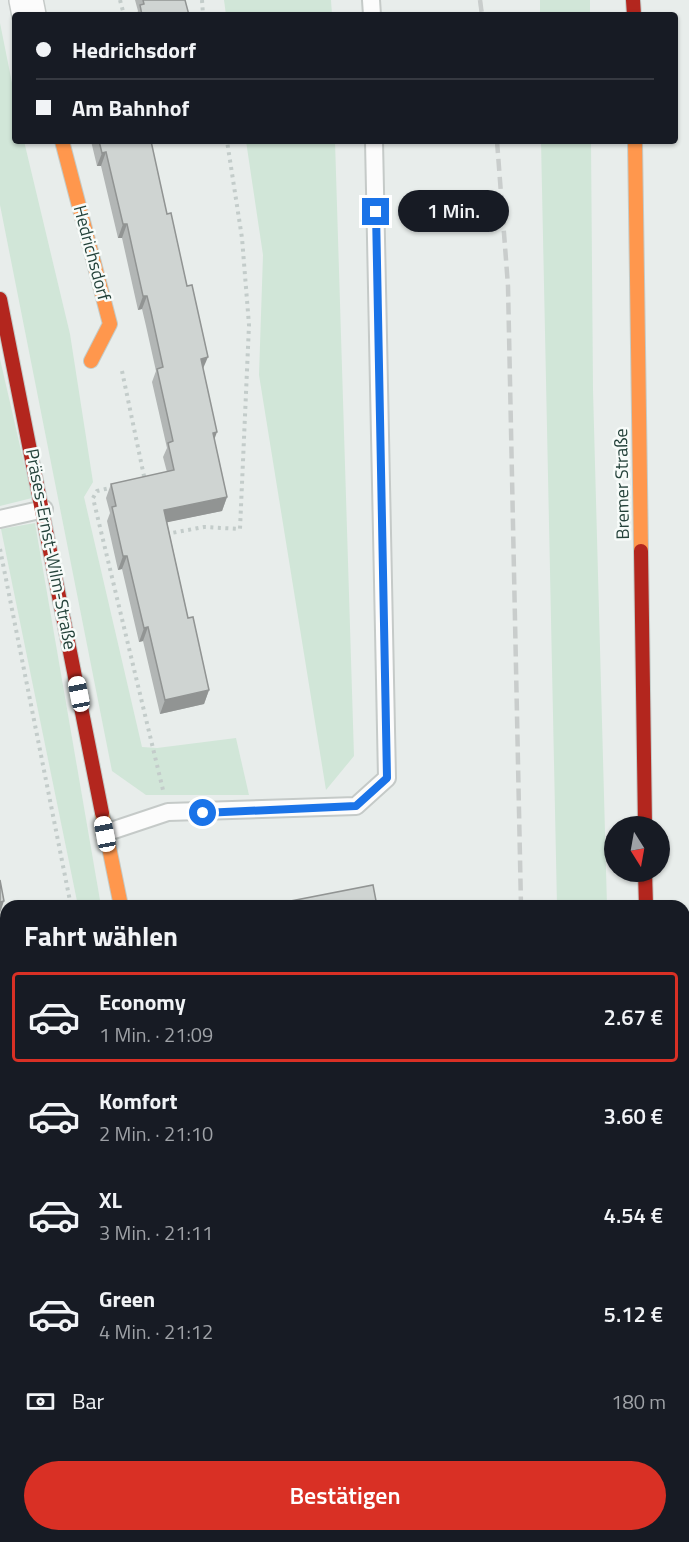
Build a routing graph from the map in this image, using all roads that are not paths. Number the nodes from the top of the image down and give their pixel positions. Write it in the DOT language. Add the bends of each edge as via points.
graph roads {
  1 [pos="63,144"];
  2 [pos="374,144"];
  3 [pos="636,144"];
  4 [pos="0,299"];
  5 [pos="91,362"];
  6 [pos="44,509"];
  7 [pos="0,519"];
  8 [pos="645,816"];
  9 [pos="105,834"];
  10 [pos="645,882"];
  11 [pos="120,900"];
  12 [pos="646,900"];
  1 -- 5 [label="street, Hedrichsdorf" via="110,324"];
  2 -- 9 [label="lane" via="387,778 356,806 168,813"];
  3 -- 8 [label="street, Bremer Straße"];
  4 -- 6 [label="street, Präses-Ernst-Wilm-Straße"];
  6 -- 7 [label="lane"];
  6 -- 9 [label="street, Präses-Ernst-Wilm-Straße"];
  9 -- 11 [label="street, Präses-Ernst-Wilm-Straße"];
  10 -- 12 [label="street"];
}
